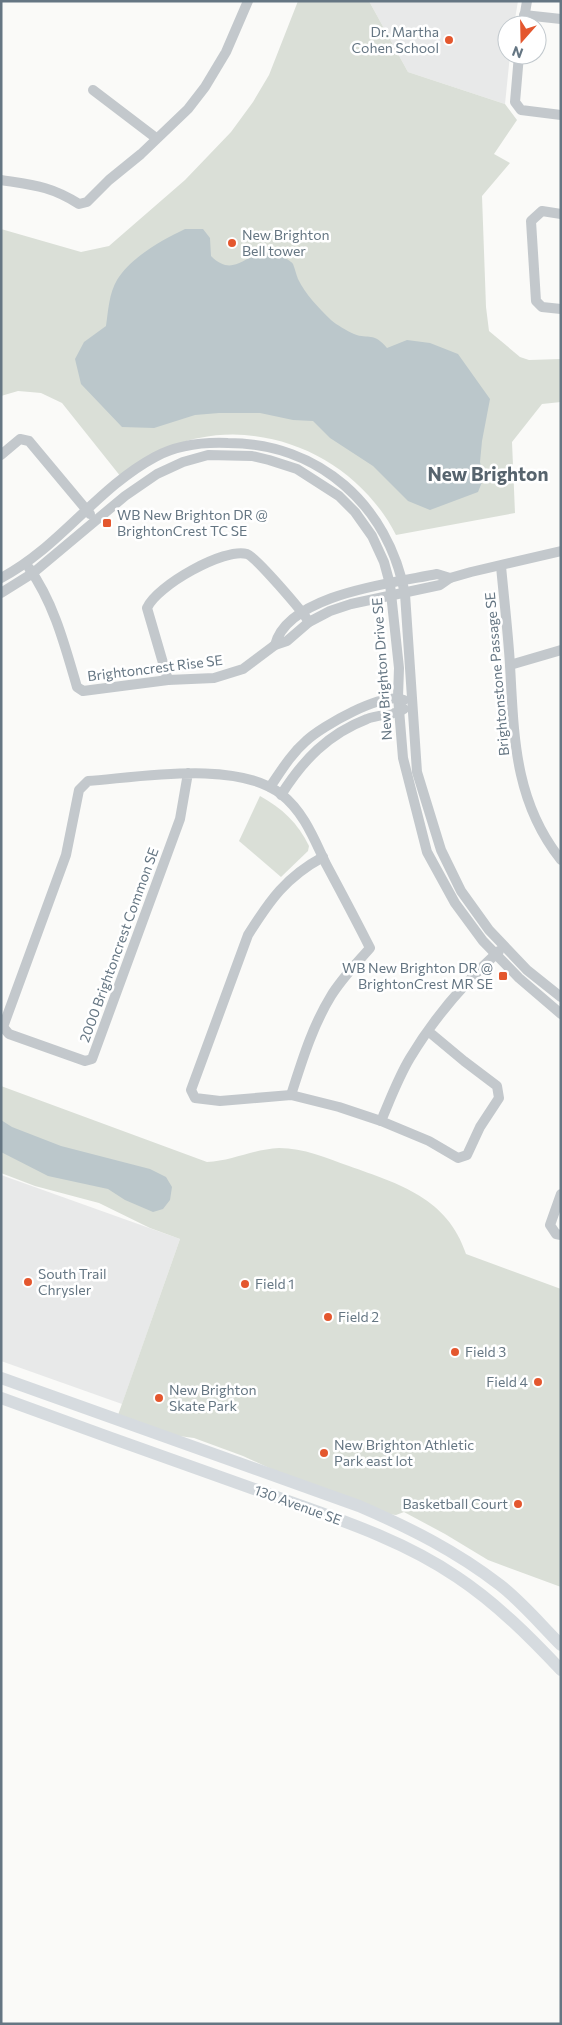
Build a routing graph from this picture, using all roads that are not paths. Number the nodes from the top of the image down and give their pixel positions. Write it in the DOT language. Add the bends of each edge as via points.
graph roads {
  1 [pos="248,1"];
  2 [pos="527,1"];
  3 [pos="525,15"];
  4 [pos="547,19"];
  5 [pos="561,19"];
  6 [pos="518,65"];
  7 [pos="93,90"];
  8 [pos="561,115"];
  9 [pos="156,138"];
  10 [pos="1,180"];
  11 [pos="561,214"];
  12 [pos="561,309"];
  13 [pos="1,456"];
  14 [pos="87,510"];
  15 [pos="96,520"];
  16 [pos="561,551"];
  17 [pos="25,563"];
  18 [pos="502,566"];
  19 [pos="33,573"];
  20 [pos="1,578"];
  21 [pos="450,578"];
  22 [pos="402,581"];
  23 [pos="390,584"];
  24 [pos="1,592"];
  25 [pos="405,594"];
  26 [pos="392,597"];
  27 [pos="302,611"];
  28 [pos="309,622"];
  29 [pos="275,645"];
  30 [pos="561,650"];
  31 [pos="510,665"];
  32 [pos="168,680"];
  33 [pos="398,698"];
  34 [pos="411,704"];
  35 [pos="399,712"];
  36 [pos="188,773"];
  37 [pos="270,787"];
  38 [pos="281,795"];
  39 [pos="323,857"];
  40 [pos="560,859"];
  41 [pos="503,947"];
  42 [pos="495,954"];
  43 [pos="561,997"];
  44 [pos="561,1013"];
  45 [pos="428,1030"];
  46 [pos="291,1096"];
  47 [pos="381,1122"];
  48 [pos="561,1194"];
  49 [pos="561,1235"];
  50 [pos="1,1378"];
  51 [pos="1,1398"];
  52 [pos="284,1500"];
  53 [pos="416,1532"];
  54 [pos="436,1564"];
  55 [pos="561,1645"];
  56 [pos="561,1670"];
  1 -- 9 [label="street" via="226,52 205,86 188,109"];
  2 -- 3 [label="street"];
  4 -- 5 [label="street"];
  6 -- 8 [label="street" via="515,102 521,110"];
  7 -- 9 [label="street"];
  9 -- 10 [label="street" via="87,202 79,204 61,193 36,185"];
  11 -- 12 [label="street" via="542,211 531,220 536,301 542,307"];
  13 -- 14 [label="street" via="20,439 29,441"];
  14 -- 15 [label="street"];
  14 -- 17 [label="street, New Brighton Drive SE"];
  14 -- 22 [label="street, New Brighton Drive SE" via="156,457 186,446 216,442 267,447 333,475 354,493 382,530"];
  15 -- 19 [label="street, New Brighton Drive SE"];
  15 -- 23 [label="street, New Brighton Drive SE" via="157,474 182,462 208,455 252,456 297,469 339,496 372,536"];
  16 -- 18 [label="street"];
  17 -- 19 [label="street, Brightoncrest Rise SE"];
  17 -- 20 [label="street, New Brighton Drive SE"];
  18 -- 21 [label="street"];
  18 -- 31 [label="street, Brightonstone Passage SE"];
  19 -- 24 [label="street, New Brighton Drive SE"];
  19 -- 32 [label="street, Brightoncrest Rise SE" via="54,614 77,687 83,692"];
  21 -- 22 [label="street, Brightoncrest Rise SE" via="437,574"];
  21 -- 25 [label="street, Brightoncrest Rise SE" via="440,585"];
  22 -- 23 [label="street, Brightoncrest Rise SE"];
  22 -- 25 [label="street, New Brighton Drive SE"];
  23 -- 26 [label="street, New Brighton Drive SE"];
  23 -- 27 [label="street, Brightoncrest Rise SE" via="346,593"];
  25 -- 26 [label="street, Brightoncrest Rise SE"];
  25 -- 34 [label="street, New Brighton Drive SE"];
  26 -- 28 [label="street, Brightoncrest Rise SE" via="351,604"];
  26 -- 33 [label="street, New Brighton Drive SE" via="399,668"];
  27 -- 28 [label="street"];
  27 -- 29 [label="street, Brightoncrest Rise SE" via="278,634"];
  27 -- 32 [label="street" via="250,555 240,553 198,566 169,584 148,603"];
  28 -- 29 [label="street, Brightoncrest Rise SE" via="288,642"];
  29 -- 32 [label="street, Brightoncrest Rise SE" via="243,668 214,678"];
  30 -- 31 [label="street"];
  31 -- 40 [label="street, Brightonstone Passage SE" via="518,767 527,800 544,836"];
  33 -- 34 [label="street"];
  33 -- 35 [label="street, New Brighton Drive SE"];
  33 -- 37 [label="street" via="355,710 331,722 288,760"];
  34 -- 35 [label="street"];
  34 -- 41 [label="street, New Brighton Drive SE" via="417,772 441,850 461,891"];
  35 -- 38 [label="street" via="374,716 341,732 314,752"];
  35 -- 42 [label="street, New Brighton Drive SE" via="403,758 427,852 455,903"];
  36 -- 36 [label="street, 2000 Brightoncrest Common SE" via="88,781 79,790 66,855 3,1027 9,1034 86,1061 92,1059 180,819"];
  36 -- 37 [label="street, 2000 Brightoncrest Common SE" via="237,776"];
  37 -- 38 [label="street, 2000 Brightoncrest Common SE"];
  38 -- 39 [label="street, 2000 Brightoncrest Common SE" via="313,834"];
  39 -- 46 [label="street, 2000 Brightoncrest Common SE" via="370,948 332,994 320,1015"];
  39 -- 46 [label="street" via="303,868 282,887 248,935 191,1090 195,1098 220,1102"];
  41 -- 42 [label="street"];
  41 -- 43 [label="street, New Brighton Drive SE"];
  42 -- 44 [label="street, New Brighton Drive SE"];
  42 -- 45 [label="street"];
  45 -- 47 [label="street" via="409,1059"];
  45 -- 47 [label="street" via="497,1086 499,1098 480,1127 468,1155 458,1158 429,1141"];
  46 -- 47 [label="street" via="339,1107"];
  48 -- 49 [label="street" via="550,1225 556,1234"];
  50 -- 53 [label="main road, 130 Avenue SE" via="359,1506"];
  51 -- 52 [label="main road, 130 Avenue SE"];
  52 -- 53 [label="main road" via="327,1508 397,1536 406,1538"];
  52 -- 54 [label="main road, 130 Avenue SE" via="370,1531"];
  53 -- 54 [label="main road" via="422,1548"];
  53 -- 55 [label="main road, 130 Avenue SE" via="444,1546 502,1586"];
  54 -- 56 [label="main road, 130 Avenue SE" via="506,1615"];
}
